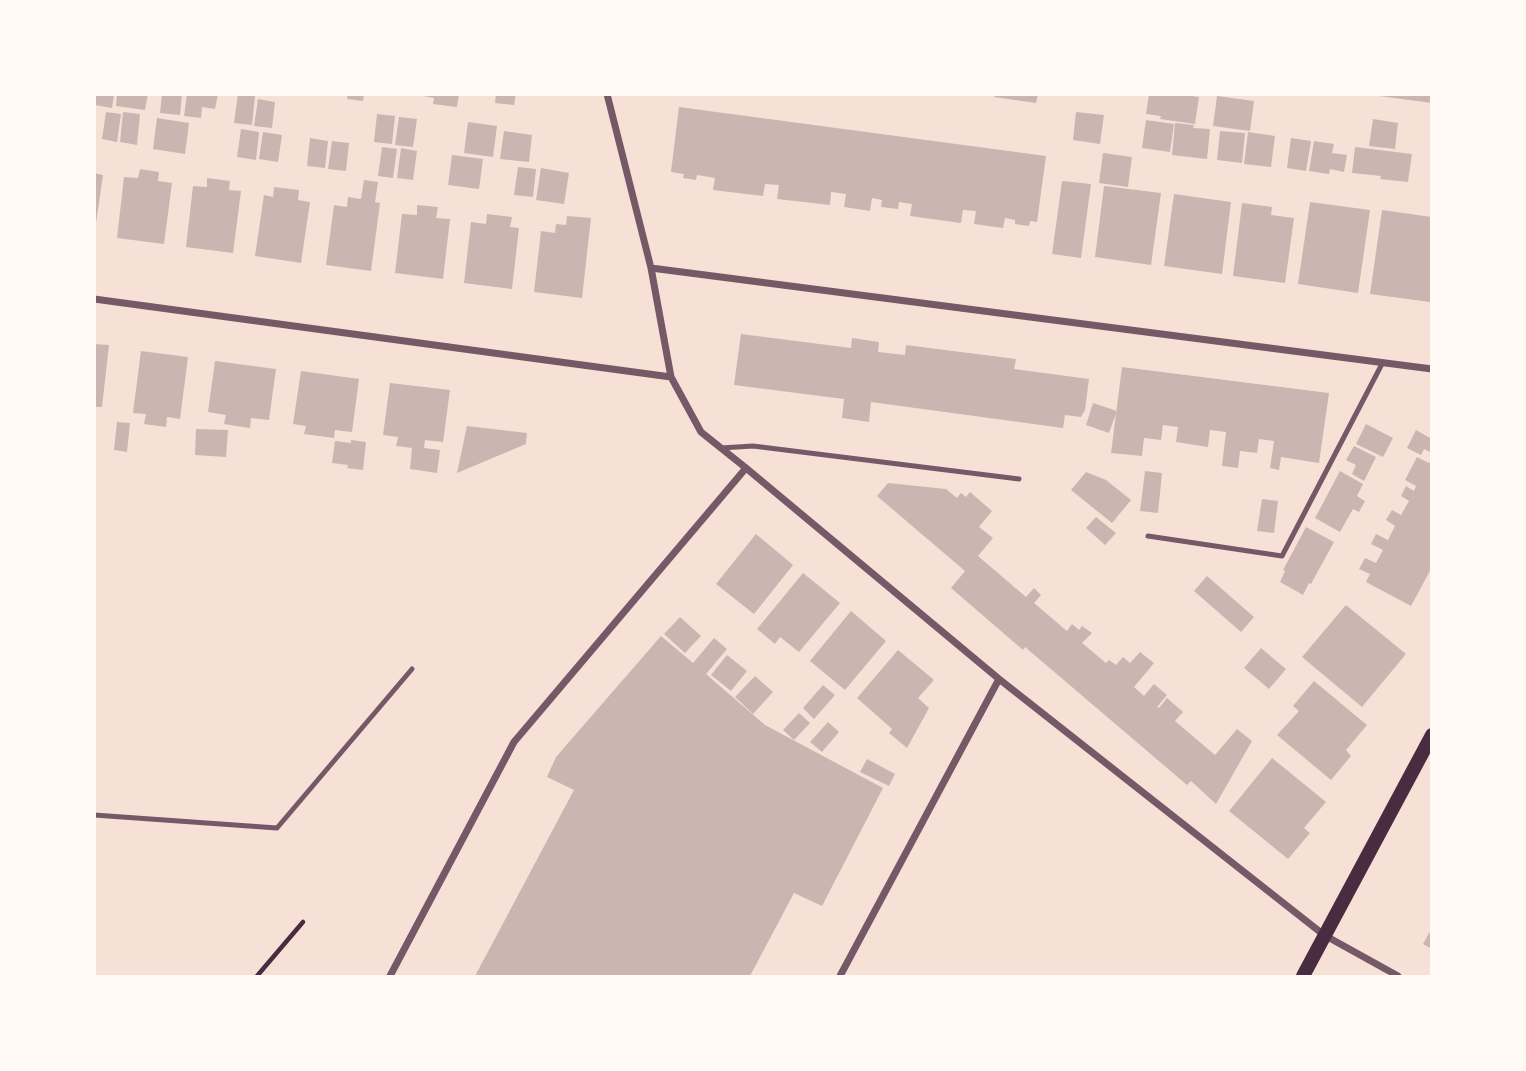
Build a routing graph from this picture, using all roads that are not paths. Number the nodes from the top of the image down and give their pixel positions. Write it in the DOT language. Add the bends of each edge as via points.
graph roads {
  1 [pos="607,94"];
  2 [pos="652,268"];
  3 [pos="94,299"];
  4 [pos="1383,362"];
  5 [pos="1432,369"];
  6 [pos="671,377"];
  7 [pos="720,448"];
  8 [pos="746,468"];
  9 [pos="1018,479"];
  10 [pos="1148,536"];
  11 [pos="412,669"];
  12 [pos="999,680"];
  13 [pos="1432,736"];
  14 [pos="94,815"];
  15 [pos="1324,935"];
  16 [pos="390,976"];
  17 [pos="840,976"];
  18 [pos="1303,976"];
  19 [pos="1398,976"];
  1 -- 2 [label="street"];
  2 -- 4 [label="street"];
  2 -- 6 [label="street"];
  3 -- 6 [label="street"];
  4 -- 5 [label="street"];
  4 -- 10 [label="lane" via="1282,556"];
  6 -- 7 [label="street" via="701,432"];
  7 -- 8 [label="street"];
  7 -- 9 [label="lane" via="753,446"];
  8 -- 12 [label="street"];
  8 -- 16 [label="street" via="513,742"];
  11 -- 14 [label="lane" via="278,828"];
  12 -- 15 [label="street"];
  12 -- 17 [label="street"];
  13 -- 15 [label="main road"];
  15 -- 18 [label="main road"];
  15 -- 19 [label="street"];
}
